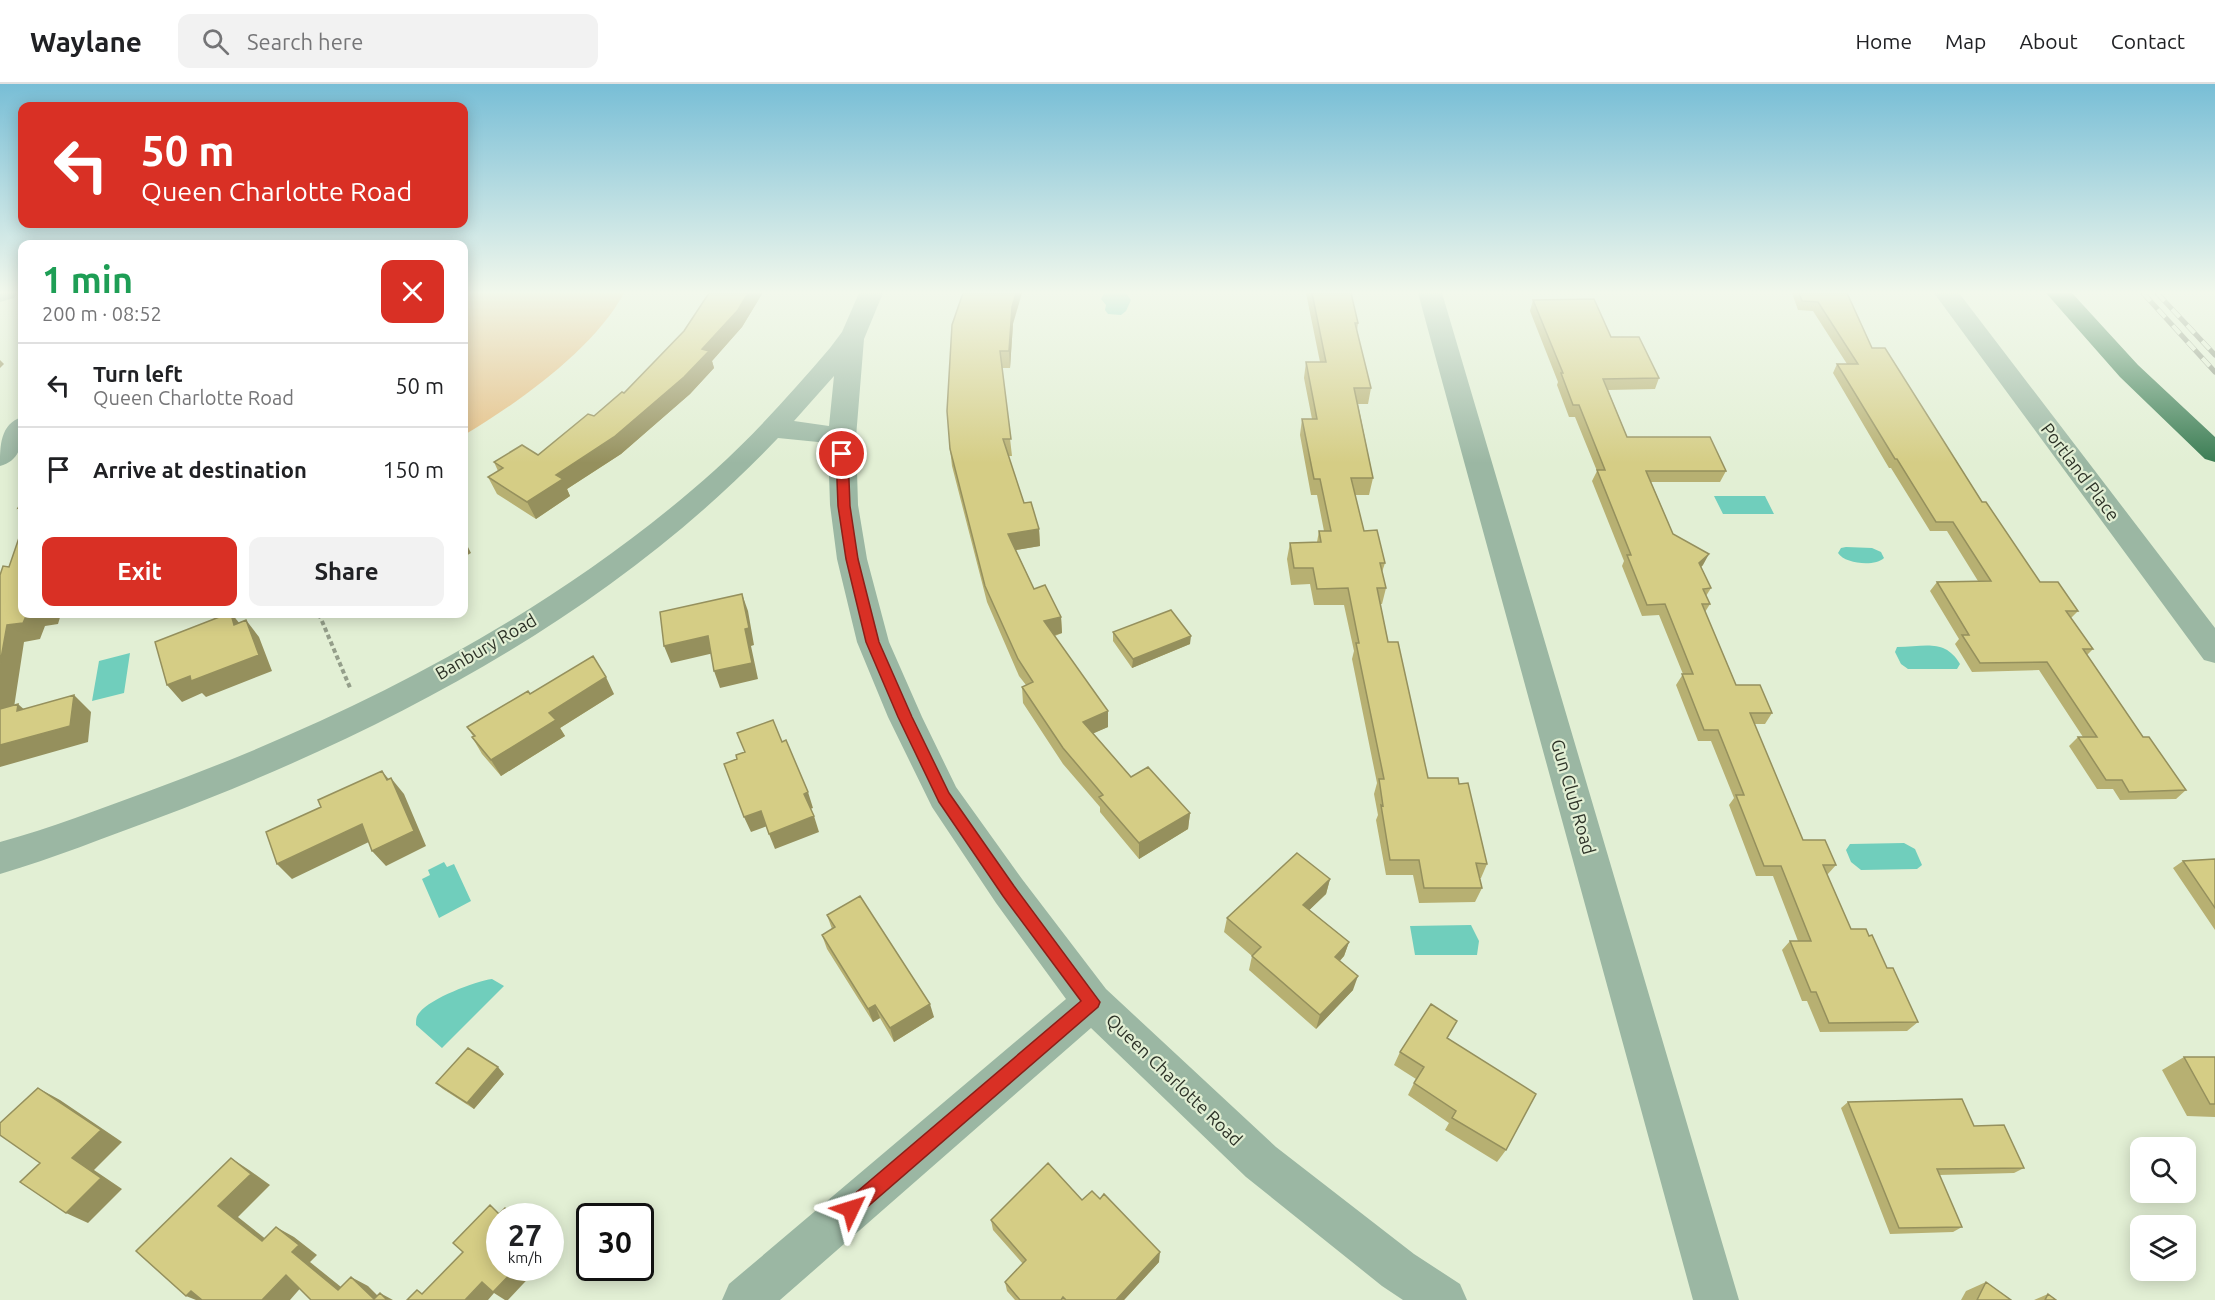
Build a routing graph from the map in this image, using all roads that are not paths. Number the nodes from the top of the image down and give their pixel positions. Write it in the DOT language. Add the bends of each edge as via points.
graph roads {
  1 [pos="841,350"];
  2 [pos="850,350"];
  3 [pos="1446,350"];
  4 [pos="1989,350"];
  5 [pos="2110,350"];
  6 [pos="2128,350"];
  7 [pos="772,429"];
  8 [pos="18,432"];
  9 [pos="842,437"];
  10 [pos="2215,452"];
  11 [pos="0,457"];
  12 [pos="2215,651"];
  13 [pos="0,858"];
  14 [pos="1092,1002"];
  15 [pos="745,1300"];
  16 [pos="1444,1300"];
  17 [pos="1716,1300"];
  1 -- 7 [label="street, Banbury Road"];
  2 -- 9 [label="street, Queen Charlotte Road"];
  3 -- 17 [label="street, Gun Club Road"];
  4 -- 12 [label="street, Portland Place"];
  5 -- 10 [label="highway"];
  6 -- 10 [label="highway"];
  7 -- 9 [label="street"];
  7 -- 13 [label="street, Banbury Road" via="653,537 555,607 467,660 268,760"];
  8 -- 11 [label="street"];
  9 -- 14 [label="street, Queen Charlotte Road" via="844,506 852,559 873,642 905,717 944,797"];
  14 -- 15 [label="street"];
  14 -- 16 [label="street, Queen Charlotte Road" via="1261,1162 1398,1270"];
}
